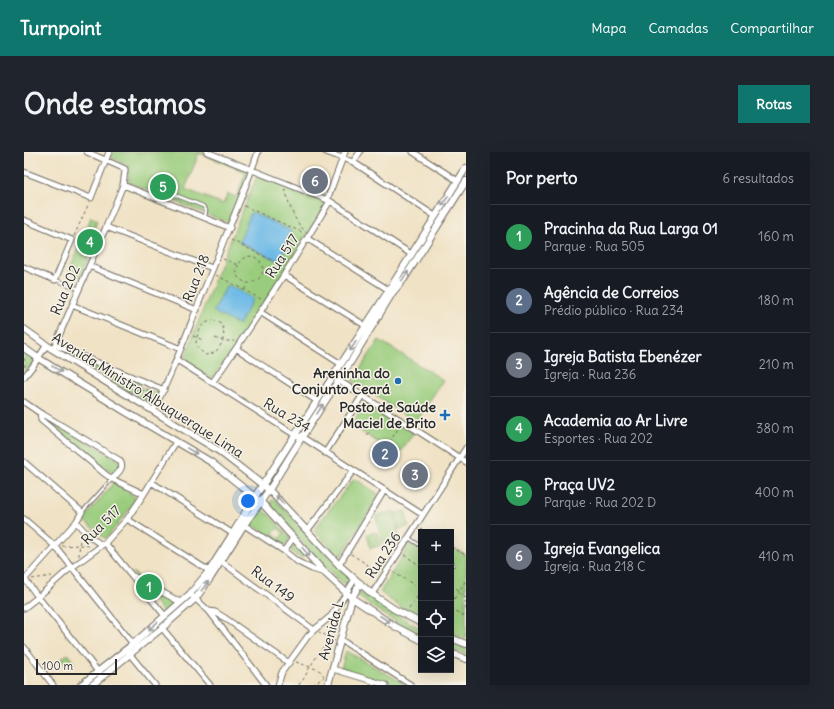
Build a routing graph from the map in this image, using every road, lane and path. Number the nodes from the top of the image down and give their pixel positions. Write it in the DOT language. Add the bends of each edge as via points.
graph roads {
  1 [pos="87,152"];
  2 [pos="109,152"];
  3 [pos="207,152"];
  4 [pos="258,152"];
  5 [pos="326,152"];
  6 [pos="345,152"];
  7 [pos="360,152"];
  8 [pos="413,152"];
  9 [pos="343,158"];
  10 [pos="106,160"];
  11 [pos="353,162"];
  12 [pos="466,168"];
  13 [pos="252,171"];
  14 [pos="24,172"];
  15 [pos="466,180"];
  16 [pos="458,181"];
  17 [pos="122,185"];
  18 [pos="284,186"];
  19 [pos="175,195"];
  20 [pos="91,198"];
  21 [pos="328,200"];
  22 [pos="244,206"];
  23 [pos="435,216"];
  24 [pos="205,218"];
  25 [pos="24,220"];
  26 [pos="106,227"];
  27 [pos="230,228"];
  28 [pos="308,236"];
  29 [pos="72,240"];
  30 [pos="230,240"];
  31 [pos="418,243"];
  32 [pos="424,247"];
  33 [pos="411,254"];
  34 [pos="223,259"];
  35 [pos="238,265"];
  36 [pos="89,266"];
  37 [pos="24,267"];
  38 [pos="288,267"];
  39 [pos="212,268"];
  40 [pos="216,275"];
  41 [pos="284,275"];
  42 [pos="56,280"];
  43 [pos="246,283"];
  44 [pos="79,289"];
  45 [pos="245,290"];
  46 [pos="391,291"];
  47 [pos="266,302"];
  48 [pos="72,305"];
  49 [pos="197,310"];
  50 [pos="260,312"];
  51 [pos="366,326"];
  52 [pos="24,329"];
  53 [pos="193,336"];
  54 [pos="197,338"];
  55 [pos="215,338"];
  56 [pos="203,340"];
  57 [pos="235,340"];
  58 [pos="223,341"];
  59 [pos="51,347"];
  60 [pos="24,348"];
  61 [pos="181,349"];
  62 [pos="236,349"];
  63 [pos="38,358"];
  64 [pos="24,359"];
  65 [pos="177,360"];
  66 [pos="341,364"];
  67 [pos="25,367"];
  68 [pos="24,377"];
  69 [pos="338,380"];
  70 [pos="212,383"];
  71 [pos="140,387"];
  72 [pos="330,387"];
  73 [pos="136,390"];
  74 [pos="164,390"];
  75 [pos="130,393"];
  76 [pos="362,396"];
  77 [pos="142,400"];
  78 [pos="317,401"];
  79 [pos="24,402"];
  80 [pos="153,410"];
  81 [pos="383,413"];
  82 [pos="40,414"];
  83 [pos="401,425"];
  84 [pos="295,435"];
  85 [pos="367,435"];
  86 [pos="302,437"];
  87 [pos="176,442"];
  88 [pos="386,447"];
  89 [pos="466,448"];
  90 [pos="325,453"];
  91 [pos="459,458"];
  92 [pos="284,459"];
  93 [pos="24,462"];
  94 [pos="466,462"];
  95 [pos="353,472"];
  96 [pos="112,479"];
  97 [pos="151,482"];
  98 [pos="263,485"];
  99 [pos="270,490"];
  100 [pos="384,491"];
  101 [pos="144,494"];
  102 [pos="254,498"];
  103 [pos="261,502"];
  104 [pos="82,512"];
  105 [pos="423,515"];
  106 [pos="24,519"];
  107 [pos="127,519"];
  108 [pos="76,522"];
  109 [pos="244,525"];
  110 [pos="80,527"];
  111 [pos="307,531"];
  112 [pos="236,535"];
  113 [pos="293,538"];
  114 [pos="408,538"];
  115 [pos="418,544"];
  116 [pos="80,545"];
  117 [pos="102,545"];
  118 [pos="55,546"];
  119 [pos="454,549"];
  120 [pos="284,551"];
  121 [pos="350,553"];
  122 [pos="404,555"];
  123 [pos="466,556"];
  124 [pos="219,560"];
  125 [pos="77,564"];
  126 [pos="339,565"];
  127 [pos="419,565"];
  128 [pos="72,568"];
  129 [pos="211,572"];
  130 [pos="393,572"];
  131 [pos="325,573"];
  132 [pos="381,573"];
  133 [pos="131,574"];
  134 [pos="55,576"];
  135 [pos="24,579"];
  136 [pos="358,581"];
  137 [pos="466,582"];
  138 [pos="454,587"];
  139 [pos="418,588"];
  140 [pos="460,590"];
  141 [pos="347,592"];
  142 [pos="458,593"];
  143 [pos="190,594"];
  144 [pos="372,594"];
  145 [pos="418,595"];
  146 [pos="38,597"];
  147 [pos="196,598"];
  148 [pos="352,598"];
  149 [pos="453,601"];
  150 [pos="465,601"];
  151 [pos="180,602"];
  152 [pos="24,608"];
  153 [pos="454,610"];
  154 [pos="209,611"];
  155 [pos="408,611"];
  156 [pos="466,612"];
  157 [pos="165,616"];
  158 [pos="466,617"];
  159 [pos="418,622"];
  160 [pos="162,628"];
  161 [pos="314,630"];
  162 [pos="329,637"];
  163 [pos="418,638"];
  164 [pos="454,639"];
  165 [pos="339,641"];
  166 [pos="133,644"];
  167 [pos="466,644"];
  168 [pos="24,647"];
  169 [pos="128,652"];
  170 [pos="454,654"];
  171 [pos="466,659"];
  172 [pos="296,662"];
  173 [pos="289,663"];
  174 [pos="310,667"];
  175 [pos="333,669"];
  176 [pos="97,671"];
  177 [pos="102,677"];
  178 [pos="95,684"];
  179 [pos="54,685"];
  180 [pos="80,685"];
  181 [pos="155,685"];
  182 [pos="210,685"];
  183 [pos="266,685"];
  184 [pos="278,685"];
  185 [pos="299,685"];
  186 [pos="313,685"];
  187 [pos="328,685"];
  188 [pos="386,685"];
  189 [pos="411,685"];
  1 -- 10 [label="street"];
  2 -- 10 [label="street"];
  3 -- 13 [label="street"];
  4 -- 13 [label="street, Rua 218"];
  5 -- 9 [label="street"];
  6 -- 9 [label="street, Rua 517"];
  7 -- 11 [label="street"];
  8 -- 16 [label="street"];
  9 -- 11 [label="street"];
  9 -- 21 [label="street, Rua 517"];
  10 -- 17 [label="street, Rua 202" via="125,169"];
  10 -- 20 [label="street"];
  11 -- 23 [label="street"];
  12 -- 16 [label="street"];
  13 -- 21 [label="street"];
  13 -- 27 [label="street, Rua 218"];
  14 -- 20 [label="street"];
  15 -- 32 [label="street"];
  16 -- 23 [label="street, one-way"];
  17 -- 24 [label="street"];
  17 -- 26 [label="street, Rua 202"];
  18 -- 28 [label="path" via="298,223"];
  19 -- 24 [label="lane" via="203,206 206,210"];
  20 -- 29 [label="path"];
  21 -- 28 [label="street, Rua 517"];
  21 -- 33 [label="street"];
  22 -- 28 [label="path"];
  23 -- 31 [label="street"];
  24 -- 27 [label="street"];
  25 -- 29 [label="street"];
  26 -- 36 [label="street, Rua 202"];
  26 -- 39 [label="street"];
  27 -- 39 [label="street, Rua 218"];
  28 -- 41 [label="street, Rua 517"];
  28 -- 46 [label="street"];
  29 -- 42 [label="street"];
  30 -- 38 [label="path"];
  31 -- 32 [label="street"];
  31 -- 33 [label="street"];
  46 -- 32 [label="street, one-way" via="404,279"];
  33 -- 46 [label="street"];
  34 -- 35 [label="path"];
  35 -- 43 [label="path" via="237,276"];
  35 -- 43 [label="path" via="242,258 250,256 259,260 263,267 259,279 250,284"];
  36 -- 44 [label="street, Rua 202"];
  36 -- 49 [label="street"];
  37 -- 42 [label="street"];
  39 -- 49 [label="street, Rua 218"];
  40 -- 45 [label="path"];
  41 -- 50 [label="street, Rua 517"];
  41 -- 51 [label="street"];
  42 -- 44 [label="lane"];
  43 -- 45 [label="path"];
  44 -- 48 [label="street, Rua 202"];
  45 -- 47 [label="path"];
  46 -- 51 [label="street"];
  46 -- 69 [label="street"];
  48 -- 59 [label="street, Rua 202"];
  48 -- 61 [label="street"];
  49 -- 61 [label="street, Rua 218"];
  50 -- 62 [label="street, Rua 517"];
  50 -- 66 [label="street"];
  51 -- 66 [label="street, one-way"];
  52 -- 59 [label="street, Avenida Ministro Albuquerque Lima"];
  53 -- 54 [label="path"];
  54 -- 56 [label="path"];
  54 -- 58 [label="path" via="197,347 205,355 218,350"];
  54 -- 58 [label="path" via="203,324 212,320 222,326"];
  55 -- 58 [label="path"];
  57 -- 58 [label="path"];
  59 -- 63 [label="street, Rua 202"];
  59 -- 74 [label="street"];
  59 -- 80 [label="street, Avenida Ministro Albuquerque Lima"];
  60 -- 63 [label="street, Avenida Ministro Albuquerque Lima"];
  61 -- 65 [label="street, Rua 218"];
  62 -- 70 [label="street, Rua 517"];
  62 -- 78 [label="street"];
  63 -- 68 [label="street, Rua 202"];
  63 -- 87 [label="street, Avenida Ministro Albuquerque Lima, one-way"];
  64 -- 67 [label="path"];
  65 -- 70 [label="street, Rua 234"];
  65 -- 74 [label="street, Rua 218"];
  66 -- 72 [label="street"];
  69 -- 72 [label="street"];
  69 -- 76 [label="street"];
  70 -- 84 [label="street, Rua 234"];
  71 -- 73 [label="path"];
  72 -- 78 [label="street"];
  86 -- 72 [label="street, one-way"];
  73 -- 75 [label="path"];
  73 -- 77 [label="path" via="140,392 147,389 155,399"];
  74 -- 80 [label="street, Rua 218"];
  76 -- 90 [label="street"];
  76 -- 91 [label="street"];
  78 -- 84 [label="street"];
  79 -- 82 [label="street"];
  80 -- 98 [label="street, Avenida Ministro Albuquerque Lima" via="219,451"];
  81 -- 85 [label="path"];
  82 -- 96 [label="street" via="41,420"];
  82 -- 96 [label="street" via="119,460 122,469"];
  83 -- 88 [label="path"];
  84 -- 86 [label="street, Rua 234"];
  84 -- 92 [label="street"];
  86 -- 90 [label="street, Rua 234"];
  86 -- 92 [label="street"];
  87 -- 97 [label="street, Rua 517"];
  87 -- 102 [label="street, Avenida Ministro Albuquerque Lima, one-way" via="211,462"];
  89 -- 91 [label="street, Rua 236"];
  90 -- 95 [label="street, Rua 234"];
  91 -- 94 [label="street"];
  91 -- 105 [label="street, Rua 236"];
  92 -- 98 [label="street"];
  92 -- 99 [label="street"];
  93 -- 104 [label="street"];
  95 -- 100 [label="street, Rua 234"];
  95 -- 111 [label="street"];
  96 -- 101 [label="street"];
  96 -- 104 [label="lane, Rua 517"];
  97 -- 101 [label="street, Rua 517"];
  97 -- 112 [label="street"];
  98 -- 99 [label="street, Avenida Ministro Albuquerque Lima"];
  98 -- 102 [label="street"];
  99 -- 103 [label="street"];
  111 -- 99 [label="street, Avenida Ministro Albuquerque Lima, one-way"];
  100 -- 105 [label="street, Rua 234"];
  100 -- 126 [label="street"];
  101 -- 107 [label="street, Rua 517"];
  102 -- 103 [label="street, Avenida Ministro Albuquerque Lima"];
  102 -- 112 [label="street"];
  103 -- 109 [label="street"];
  103 -- 113 [label="street, Avenida Ministro Albuquerque Lima"];
  104 -- 108 [label="street, Rua 517"];
  105 -- 114 [label="street, Rua 236"];
  106 -- 118 [label="street"];
  107 -- 117 [label="street, Rua 517"];
  107 -- 129 [label="street"];
  108 -- 110 [label="street"];
  108 -- 118 [label="street, Rua 517"];
  109 -- 112 [label="street"];
  109 -- 120 [label="street"];
  110 -- 116 [label="path"];
  110 -- 117 [label="street"];
  111 -- 126 [label="street, Avenida Ministro Albuquerque Lima"];
  112 -- 124 [label="street"];
  113 -- 120 [label="street"];
  113 -- 131 [label="street, Avenida Ministro Albuquerque Lima, one-way"];
  114 -- 115 [label="lane"];
  114 -- 144 [label="street, Rua 236"];
  116 -- 117 [label="path"];
  116 -- 118 [label="path"];
  116 -- 125 [label="path"];
  117 -- 125 [label="street, Rua 517"];
  117 -- 133 [label="street"];
  118 -- 128 [label="street"];
  118 -- 135 [label="street, Rua 517"];
  119 -- 123 [label="path"];
  120 -- 131 [label="street" via="298,562"];
  121 -- 132 [label="path"];
  122 -- 127 [label="path"];
  124 -- 129 [label="street"];
  124 -- 161 [label="street, Rua 149"];
  125 -- 128 [label="street, Rua 517"];
  126 -- 136 [label="street, Avenida Ministro Albuquerque Lima"];
  128 -- 146 [label="street, Rua 517"];
  128 -- 166 [label="street"];
  129 -- 143 [label="street"];
  147 -- 129 [label="street, one-way"];
  130 -- 139 [label="path"];
  131 -- 141 [label="street, Avenida Ministro Albuquerque Lima"];
  133 -- 151 [label="street"];
  133 -- 157 [label="street"];
  134 -- 135 [label="path"];
  135 -- 146 [label="street"];
  136 -- 141 [label="street"];
  136 -- 144 [label="street, Avenida Ministro Albuquerque Lima"];
  136 -- 148 [label="street, Avenida L"];
  137 -- 140 [label="path"];
  138 -- 140 [label="path"];
  140 -- 142 [label="path"];
  141 -- 148 [label="street, Avenida Ministro Albuquerque Lima"];
  141 -- 161 [label="street" via="331,616"];
  142 -- 149 [label="path"];
  142 -- 150 [label="path" via="466,598"];
  143 -- 147 [label="street"];
  143 -- 151 [label="street"];
  144 -- 159 [label="street, Avenida Ministro Albuquerque Lima"];
  145 -- 155 [label="path"];
  146 -- 152 [label="street, Rua 517"];
  146 -- 176 [label="street"];
  147 -- 154 [label="street"];
  147 -- 160 [label="street"];
  148 -- 163 [label="street, Avenida Ministro Albuquerque Lima, one-way"];
  148 -- 165 [label="street, Avenida L"];
  150 -- 156 [label="path"];
  151 -- 157 [label="street"];
  153 -- 158 [label="path"];
  154 -- 173 [label="street" via="225,618"];
  154 -- 183 [label="street"];
  157 -- 166 [label="street, one-way"];
  160 -- 169 [label="street"];
  160 -- 182 [label="street"];
  161 -- 162 [label="path"];
  161 -- 173 [label="street"];
  162 -- 165 [label="path"];
  162 -- 174 [label="path"];
  164 -- 167 [label="street"];
  165 -- 175 [label="street, Avenida L"];
  165 -- 189 [label="street"];
  166 -- 169 [label="street"];
  168 -- 179 [label="street"];
  169 -- 176 [label="street"];
  169 -- 177 [label="street"];
  169 -- 181 [label="street"];
  170 -- 171 [label="street"];
  172 -- 174 [label="path"];
  173 -- 184 [label="street" via="282,672"];
  174 -- 185 [label="path"];
  174 -- 186 [label="path" via="319,670 325,676"];
  175 -- 187 [label="street, Avenida L"];
  175 -- 188 [label="street"];
  176 -- 177 [label="street"];
  176 -- 180 [label="street"];
  177 -- 178 [label="street"];
}
